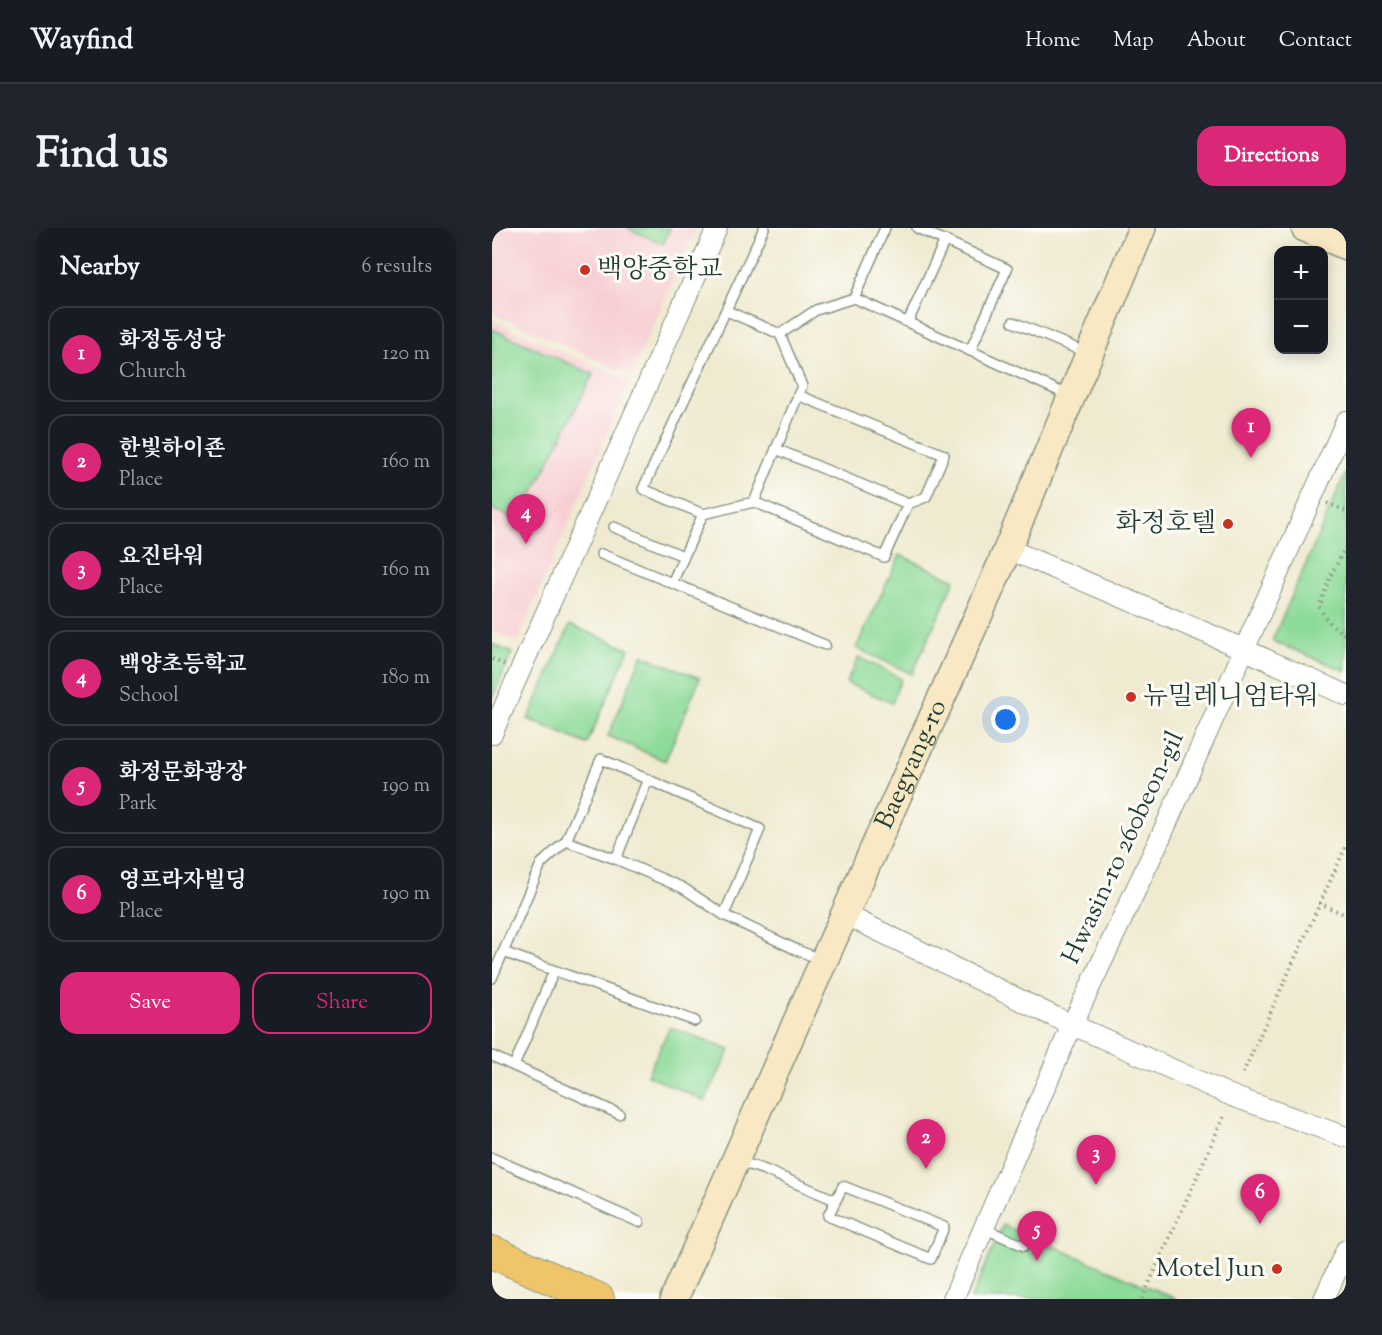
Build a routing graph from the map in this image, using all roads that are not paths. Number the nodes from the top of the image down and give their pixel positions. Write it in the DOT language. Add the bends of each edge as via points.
graph roads {
  1 [pos="717,228"];
  2 [pos="765,228"];
  3 [pos="885,228"];
  4 [pos="917,228"];
  5 [pos="1142,228"];
  6 [pos="1305,228"];
  7 [pos="945,240"];
  8 [pos="1346,246"];
  9 [pos="854,298"];
  10 [pos="726,311"];
  11 [pos="908,322"];
  12 [pos="1013,322"];
  13 [pos="780,334"];
  14 [pos="970,351"];
  15 [pos="1090,354"];
  16 [pos="798,395"];
  17 [pos="1072,397"];
  18 [pos="1346,420"];
  19 [pos="776,449"];
  20 [pos="754,502"];
  21 [pos="908,504"];
  22 [pos="703,514"];
  23 [pos="614,527"];
  24 [pos="1008,549"];
  25 [pos="601,554"];
  26 [pos="683,556"];
  27 [pos="672,583"];
  28 [pos="825,645"];
  29 [pos="1244,650"];
  30 [pos="1346,694"];
  31 [pos="492,734"];
  32 [pos="648,779"];
  33 [pos="566,841"];
  34 [pos="616,859"];
  35 [pos="844,914"];
  36 [pos="724,915"];
  37 [pos="503,952"];
  38 [pos="824,961"];
  39 [pos="554,971"];
  40 [pos="492,978"];
  41 [pos="695,1021"];
  42 [pos="1072,1025"];
  43 [pos="492,1056"];
  44 [pos="514,1066"];
  45 [pos="619,1114"];
  46 [pos="1346,1137"];
  47 [pos="492,1158"];
  48 [pos="735,1160"];
  49 [pos="835,1200"];
  50 [pos="639,1222"];
  51 [pos="983,1228"];
  52 [pos="1024,1246"];
  53 [pos="1346,1250"];
  54 [pos="492,1252"];
  55 [pos="598,1299"];
  56 [pos="674,1299"];
  57 [pos="952,1299"];
  58 [pos="1324,1299"];
  1 -- 31 [label="street"];
  2 -- 10 [label="lane"];
  3 -- 9 [label="lane"];
  4 -- 7 [label="lane"];
  5 -- 15 [label="street, Baegyang-ro"];
  6 -- 8 [label="street"];
  7 -- 11 [label="lane"];
  7 -- 14 [label="lane" via="1007,269"];
  9 -- 11 [label="lane"];
  9 -- 13 [label="lane" via="816,310"];
  10 -- 13 [label="lane"];
  10 -- 22 [label="lane" via="643,489"];
  11 -- 14 [label="lane"];
  12 -- 15 [label="lane"];
  13 -- 16 [label="lane" via="802,386"];
  14 -- 17 [label="lane"];
  15 -- 17 [label="street, Baegyang-ro"];
  16 -- 19 [label="lane"];
  16 -- 21 [label="lane" via="944,455 926,497"];
  17 -- 24 [label="street, Baegyang-ro"];
  18 -- 29 [label="street, Hwasin-ro 260beon-gil"];
  19 -- 20 [label="lane"];
  19 -- 21 [label="lane"];
  20 -- 21 [label="lane" via="884,557"];
  20 -- 22 [label="lane"];
  22 -- 26 [label="lane"];
  23 -- 26 [label="lane"];
  24 -- 29 [label="street"];
  24 -- 35 [label="street, Baegyang-ro"];
  25 -- 27 [label="lane"];
  26 -- 27 [label="lane"];
  27 -- 28 [label="lane"];
  29 -- 30 [label="street"];
  29 -- 42 [label="street, Hwasin-ro 260beon-gil"];
  32 -- 33 [label="lane" via="601,759"];
  32 -- 34 [label="lane"];
  32 -- 36 [label="lane" via="760,829"];
  33 -- 34 [label="lane"];
  33 -- 37 [label="lane" via="541,864"];
  34 -- 36 [label="lane" via="683,888"];
  35 -- 38 [label="street, Baegyang-ro"];
  35 -- 42 [label="street"];
  36 -- 38 [label="lane"];
  37 -- 39 [label="lane"];
  37 -- 40 [label="lane"];
  38 -- 48 [label="street, Baegyang-ro"];
  39 -- 41 [label="lane"];
  39 -- 44 [label="lane"];
  42 -- 46 [label="street" via="1232,1096"];
  42 -- 51 [label="street, Hwasin-ro 260beon-gil"];
  43 -- 44 [label="lane"];
  44 -- 45 [label="lane"];
  47 -- 50 [label="lane"];
  48 -- 49 [label="lane"];
  48 -- 56 [label="street, Baegyang-ro"];
  49 -- 49 [label="lane" via="828,1216 931,1258 944,1227 843,1186"];
  51 -- 52 [label="lane"];
  51 -- 57 [label="street, Hwasin-ro 260beon-gil"];
  53 -- 58 [label="street"];
  54 -- 55 [label="main road"];
}
